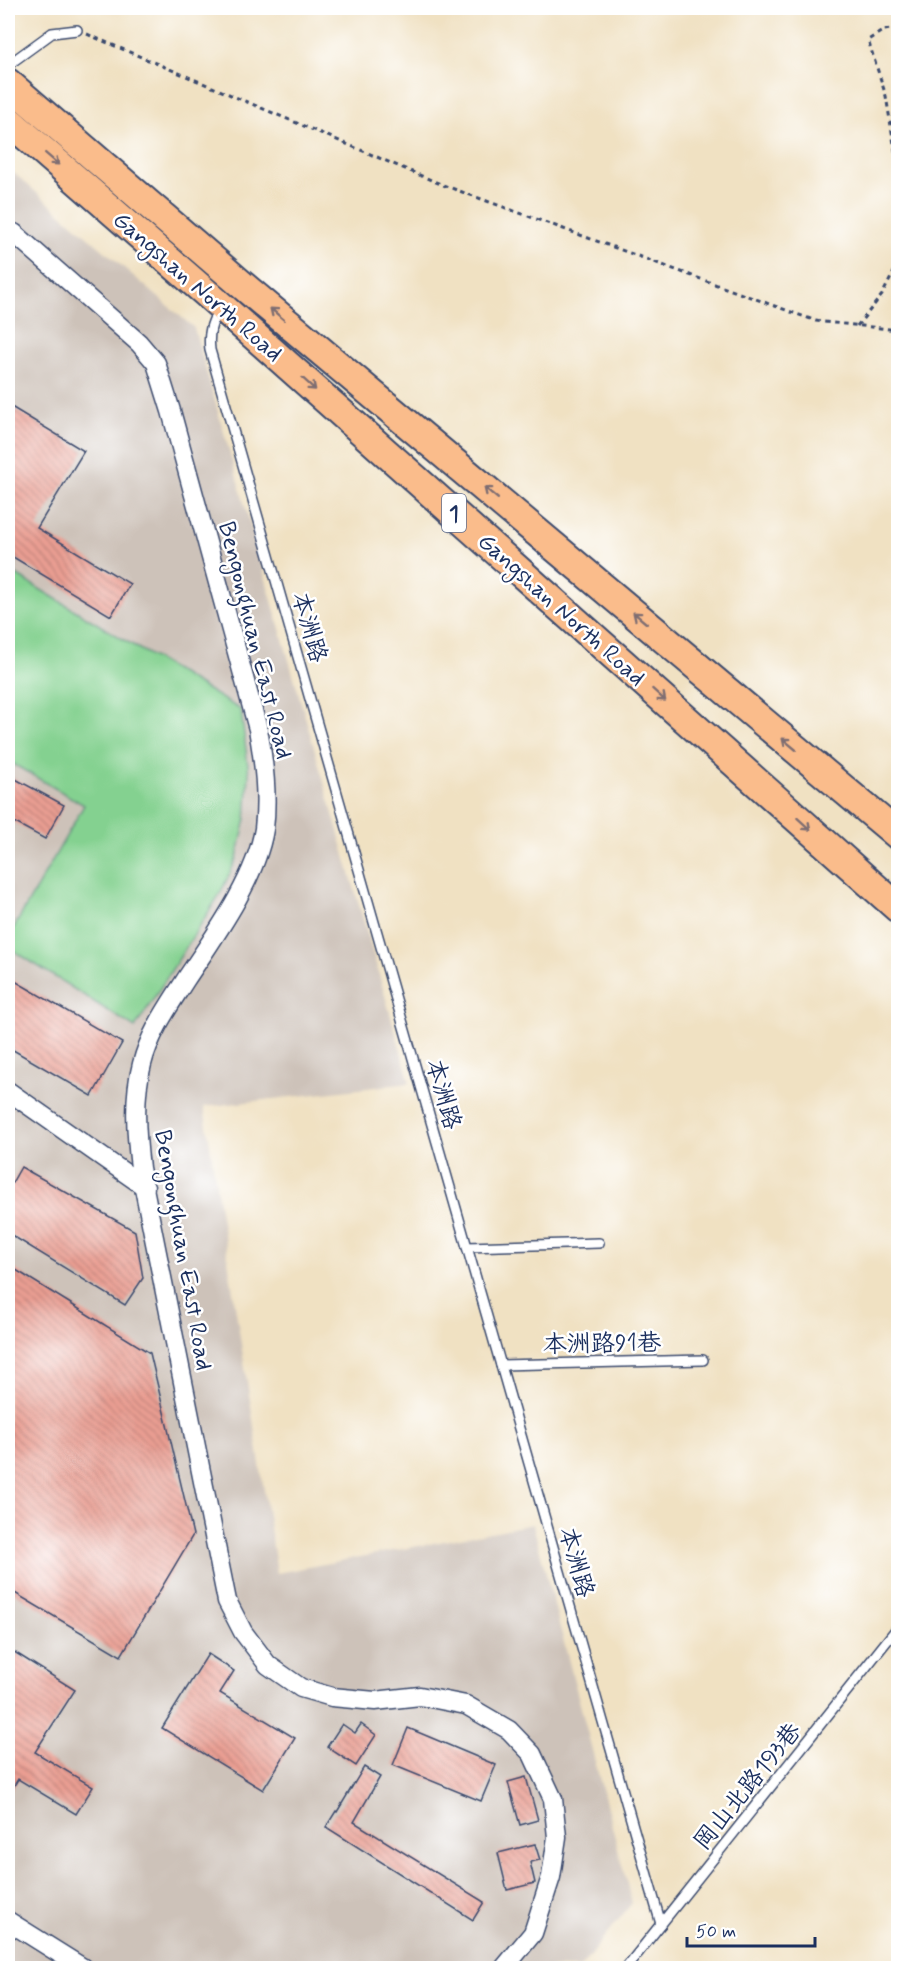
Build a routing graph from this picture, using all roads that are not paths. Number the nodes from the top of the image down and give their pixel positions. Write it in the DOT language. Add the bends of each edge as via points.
graph roads {
  1 [pos="77,30"];
  2 [pos="8,79"];
  3 [pos="8,120"];
  4 [pos="15,233"];
  5 [pos="231,295"];
  6 [pos="898,835"];
  7 [pos="898,908"];
  8 [pos="8,1092"];
  9 [pos="145,1187"];
  10 [pos="599,1244"];
  11 [pos="467,1247"];
  12 [pos="703,1360"];
  13 [pos="501,1365"];
  14 [pos="898,1628"];
  15 [pos="8,1921"];
  16 [pos="661,1924"];
  17 [pos="83,1968"];
  18 [pos="504,1968"];
  19 [pos="626,1968"];
  1 -- 2 [label="lane" via="52,33"];
  2 -- 5 [label="main road, Gangshan North Road / 1"];
  3 -- 5 [label="main road, Gangshan North Road / 1, one-way"];
  4 -- 9 [label="street, Bengonghuan East Road" via="140,344 156,363 255,718 264,765 266,800 256,856 237,901 155,1028 142,1063 136,1096 137,1142"];
  6 -- 5 [label="main road, Gangshan North Road / 1, one-way"];
  5 -- 7 [label="main road, Gangshan North Road / 1, one-way"];
  5 -- 11 [label="lane, 本洲路" via="210,324 210,350"];
  8 -- 9 [label="street"];
  9 -- 18 [label="street, Bengonghuan East Road" via="227,1600 243,1632 268,1665 301,1688 332,1697 375,1701 420,1696 466,1705 509,1730 532,1754 553,1799 557,1837 551,1877 533,1934"];
  10 -- 11 [label="lane"];
  11 -- 13 [label="lane, 本洲路"];
  12 -- 13 [label="lane, 本洲路91巷"];
  13 -- 16 [label="lane, 本洲路"];
  14 -- 16 [label="lane, 岡山北路193巷"];
  15 -- 17 [label="street"];
  16 -- 19 [label="lane, 岡山北路193巷"];
}
